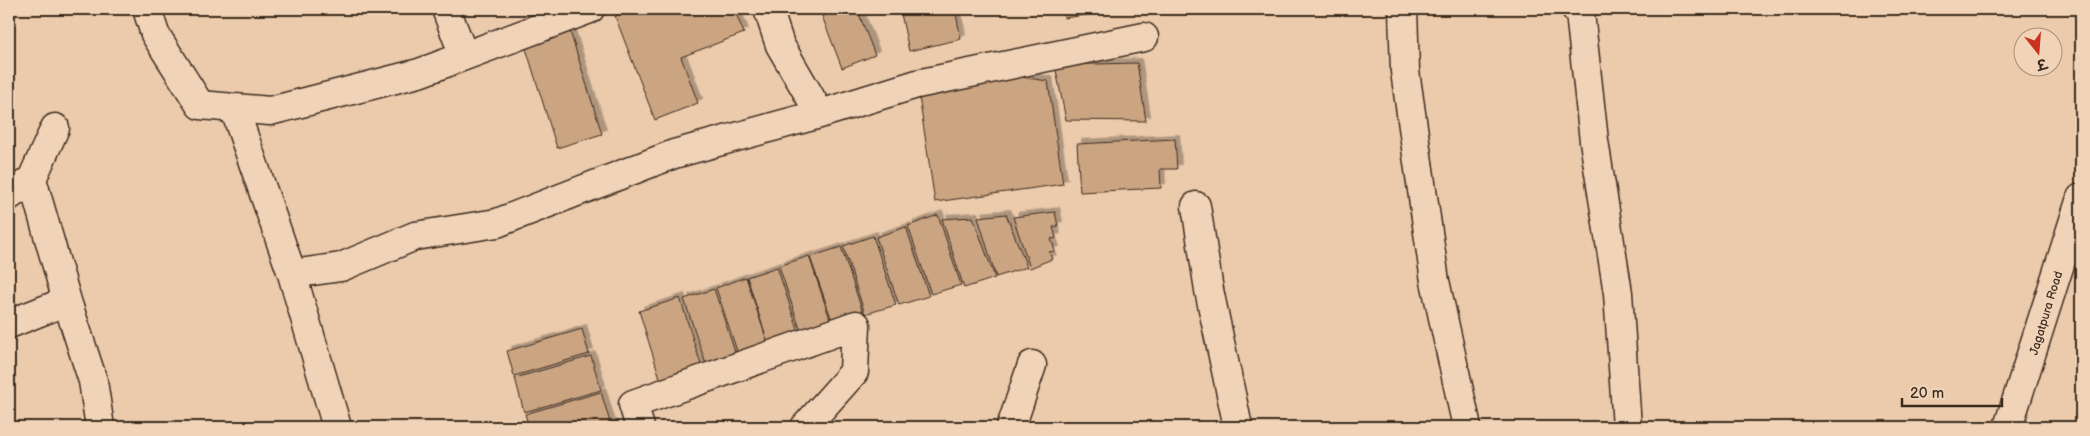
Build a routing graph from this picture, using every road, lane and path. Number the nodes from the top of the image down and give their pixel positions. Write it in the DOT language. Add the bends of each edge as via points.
graph roads {
  1 [pos="147,9"];
  2 [pos="446,9"];
  3 [pos="590,9"];
  4 [pos="768,9"];
  5 [pos="1403,9"];
  6 [pos="1576,9"];
  7 [pos="1144,37"];
  8 [pos="464,56"];
  9 [pos="234,108"];
  10 [pos="820,114"];
  11 [pos="55,128"];
  12 [pos="32,179"];
  13 [pos="9,196"];
  14 [pos="2081,198"];
  15 [pos="1196,206"];
  16 [pos="292,274"];
  17 [pos="66,300"];
  18 [pos="9,324"];
  19 [pos="1032,365"];
  20 [pos="100,427"];
  21 [pos="337,427"];
  22 [pos="640,427"];
  23 [pos="805,427"];
  24 [pos="1011,427"];
  25 [pos="1238,427"];
  26 [pos="1466,427"];
  27 [pos="1628,427"];
  28 [pos="2008,427"];
  1 -- 9 [label="street" via="155,34 200,105"];
  2 -- 8 [label="street"];
  3 -- 8 [label="street"];
  4 -- 10 [label="street" via="780,45"];
  5 -- 26 [label="street" via="1405,71 1435,281"];
  6 -- 27 [label="street" via="1580,13 1594,140 1618,293"];
  7 -- 10 [label="street" via="917,84"];
  8 -- 9 [label="street" via="419,73 270,111"];
  9 -- 16 [label="street"];
  10 -- 16 [label="street" via="674,154 497,223 415,236 341,267"];
  11 -- 12 [label="street"];
  12 -- 13 [label="street"];
  12 -- 17 [label="street"];
  14 -- 28 [label="street, Jagatpura Road"];
  15 -- 25 [label="street" via="1209,290"];
  16 -- 21 [label="street"];
  17 -- 18 [label="street"];
  17 -- 20 [label="street" via="93,380"];
  19 -- 24 [label="street"];
  22 -- 23 [label="street" via="633,404 856,325 854,372"];
}
